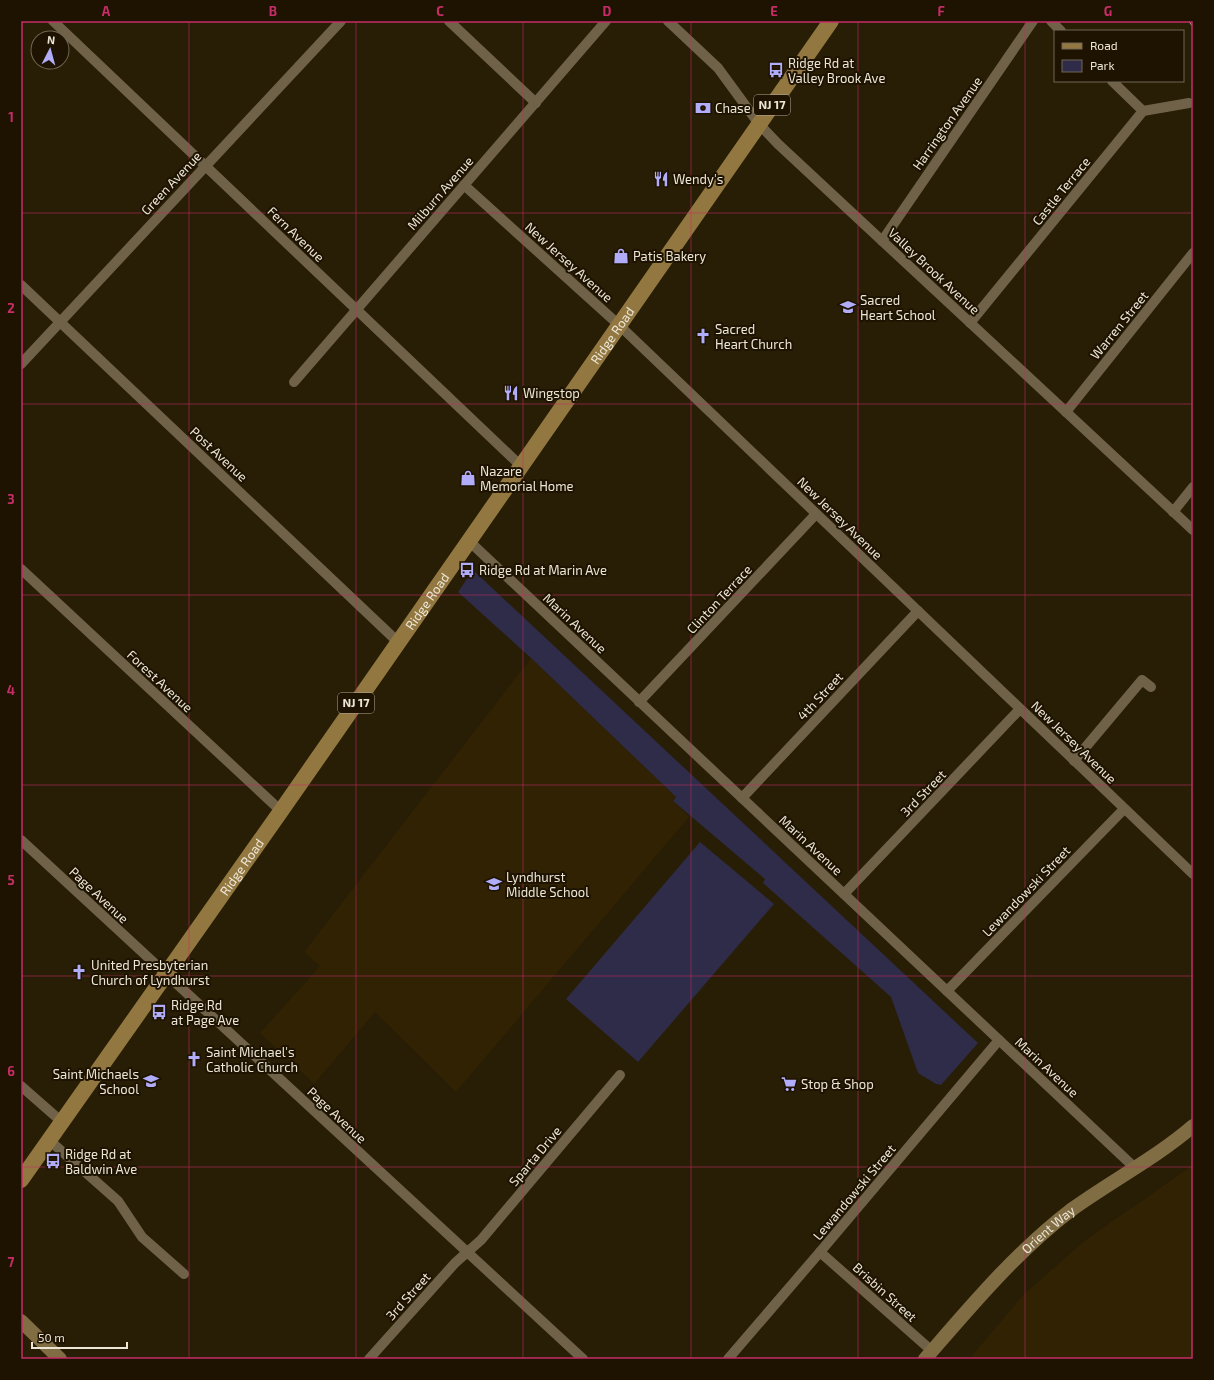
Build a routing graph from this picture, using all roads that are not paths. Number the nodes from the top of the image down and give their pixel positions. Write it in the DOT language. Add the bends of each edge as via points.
graph roads {
  1 [pos="52,21"];
  2 [pos="341,21"];
  3 [pos="449,21"];
  4 [pos="606,21"];
  5 [pos="668,21"];
  6 [pos="831,21"];
  7 [pos="1033,21"];
  8 [pos="1051,21"];
  9 [pos="1060,30"];
  10 [pos="1113,82"];
  11 [pos="536,103"];
  12 [pos="1189,103"];
  13 [pos="1143,111"];
  14 [pos="759,124"];
  15 [pos="205,166"];
  16 [pos="464,185"];
  17 [pos="882,241"];
  18 [pos="1193,253"];
  19 [pos="21,285"];
  20 [pos="357,310"];
  21 [pos="60,322"];
  22 [pos="970,323"];
  23 [pos="619,325"];
  24 [pos="21,364"];
  25 [pos="294,382"];
  26 [pos="1066,412"];
  27 [pos="521,466"];
  28 [pos="1193,487"];
  29 [pos="1173,512"];
  30 [pos="816,514"];
  31 [pos="1193,530"];
  32 [pos="469,541"];
  33 [pos="21,569"];
  34 [pos="918,611"];
  35 [pos="398,642"];
  36 [pos="1151,687"];
  37 [pos="640,702"];
  38 [pos="1020,709"];
  39 [pos="1074,761"];
  40 [pos="742,798"];
  41 [pos="1124,809"];
  42 [pos="280,812"];
  43 [pos="21,840"];
  44 [pos="1193,874"];
  45 [pos="844,894"];
  46 [pos="166,974"];
  47 [pos="947,991"];
  48 [pos="999,1040"];
  49 [pos="620,1075"];
  50 [pos="21,1086"];
  51 [pos="62,1122"];
  52 [pos="1193,1126"];
  53 [pos="49,1140"];
  54 [pos="1135,1168"];
  55 [pos="21,1180"];
  56 [pos="467,1251"];
  57 [pos="820,1252"];
  58 [pos="184,1274"];
  59 [pos="21,1321"];
  60 [pos="928,1355"];
  61 [pos="60,1359"];
  62 [pos="369,1359"];
  63 [pos="583,1359"];
  64 [pos="728,1359"];
  1 -- 15 [label="street, Fern Avenue"];
  2 -- 15 [label="street, Green Avenue"];
  3 -- 11 [label="street"];
  4 -- 11 [label="street, Milburn Avenue"];
  5 -- 14 [label="street, Valley Brook Avenue" via="718,68"];
  6 -- 14 [label="main road, Ridge Road / NJ 17"];
  7 -- 17 [label="street, Harrington Avenue"];
  8 -- 9 [label="street"];
  10 -- 13 [label="street"];
  11 -- 16 [label="street, Milburn Avenue"];
  12 -- 13 [label="street"];
  13 -- 22 [label="street, Castle Terrace"];
  14 -- 17 [label="street, Valley Brook Avenue"];
  14 -- 23 [label="main road, Ridge Road / NJ 17"];
  15 -- 20 [label="street, Fern Avenue"];
  15 -- 21 [label="street, Green Avenue"];
  16 -- 20 [label="street, Milburn Avenue"];
  16 -- 23 [label="street, New Jersey Avenue"];
  17 -- 22 [label="street, Valley Brook Avenue"];
  18 -- 26 [label="street, Warren Street"];
  19 -- 21 [label="street, Post Avenue"];
  20 -- 25 [label="street, Milburn Avenue"];
  20 -- 27 [label="street, Fern Avenue"];
  21 -- 24 [label="street, Green Avenue"];
  21 -- 35 [label="street, Post Avenue"];
  22 -- 26 [label="street, Valley Brook Avenue"];
  23 -- 27 [label="main road, Ridge Road / NJ 17"];
  23 -- 30 [label="street, New Jersey Avenue"];
  26 -- 29 [label="street, Valley Brook Avenue"];
  27 -- 32 [label="main road, Ridge Road / NJ 17"];
  28 -- 29 [label="street"];
  29 -- 31 [label="street, Valley Brook Avenue"];
  30 -- 34 [label="street, New Jersey Avenue"];
  30 -- 37 [label="street, Clinton Terrace"];
  32 -- 35 [label="main road, Ridge Road / NJ 17"];
  32 -- 37 [label="street, Marin Avenue"];
  33 -- 42 [label="street, Forest Avenue"];
  34 -- 38 [label="street, New Jersey Avenue"];
  34 -- 40 [label="street, 4th Street"];
  35 -- 42 [label="main road, Ridge Road / NJ 17"];
  36 -- 39 [label="street" via="1142,680"];
  37 -- 40 [label="street, Marin Avenue"];
  38 -- 39 [label="street, New Jersey Avenue"];
  38 -- 45 [label="street, 3rd Street"];
  39 -- 41 [label="street, New Jersey Avenue"];
  40 -- 45 [label="street, Marin Avenue"];
  41 -- 44 [label="street, New Jersey Avenue"];
  41 -- 47 [label="street, Lewandowski Street"];
  42 -- 46 [label="main road, Ridge Road / NJ 17"];
  43 -- 46 [label="street, Page Avenue"];
  45 -- 47 [label="street, Marin Avenue"];
  46 -- 51 [label="main road, Ridge Road / NJ 17"];
  46 -- 56 [label="street, Page Avenue"];
  47 -- 48 [label="street, Marin Avenue"];
  48 -- 54 [label="street, Marin Avenue"];
  48 -- 57 [label="street, Lewandowski Street"];
  49 -- 56 [label="street, Sparta Drive" via="481,1240"];
  50 -- 51 [label="street"];
  51 -- 53 [label="main road, Ridge Road / NJ 17"];
  52 -- 54 [label="street, Orient Way"];
  53 -- 55 [label="main road, Ridge Road / NJ 17"];
  53 -- 58 [label="street" via="118,1201 142,1237"];
  54 -- 60 [label="street, Orient Way" via="1071,1211 1037,1239 1005,1269"];
  56 -- 62 [label="street, 3rd Street"];
  56 -- 63 [label="street, Page Avenue"];
  57 -- 60 [label="street, Brisbin Street"];
  57 -- 64 [label="street, Lewandowski Street"];
  59 -- 61 [label="street"];
}
